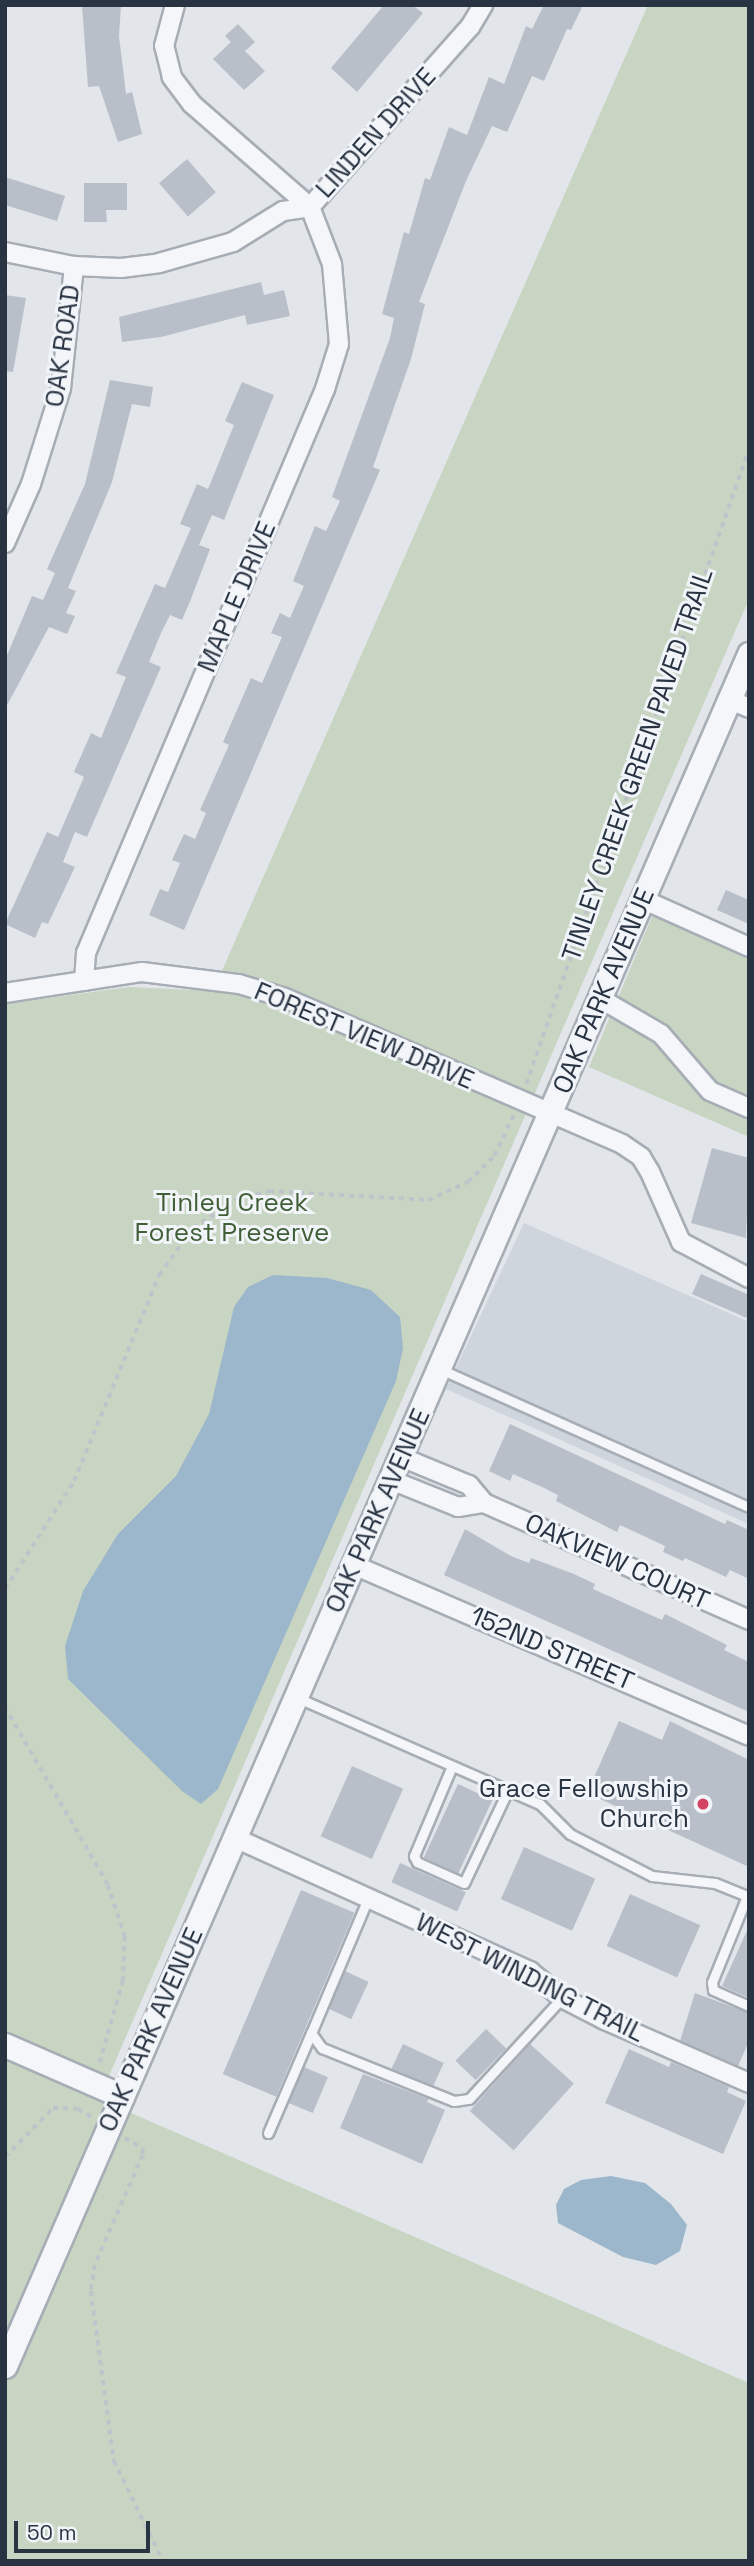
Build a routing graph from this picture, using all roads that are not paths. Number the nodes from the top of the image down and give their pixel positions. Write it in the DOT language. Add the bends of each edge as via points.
graph roads {
  1 [pos="175,5"];
  2 [pos="483,5"];
  3 [pos="310,207"];
  4 [pos="5,252"];
  5 [pos="74,266"];
  6 [pos="5,543"];
  7 [pos="749,654"];
  8 [pos="739,704"];
  9 [pos="644,900"];
  10 [pos="749,947"];
  11 [pos="84,981"];
  12 [pos="5,993"];
  13 [pos="601,999"];
  14 [pos="749,1108"];
  15 [pos="551,1115"];
  16 [pos="749,1278"];
  17 [pos="440,1369"];
  18 [pos="401,1457"];
  19 [pos="391,1480"];
  20 [pos="484,1503"];
  21 [pos="749,1507"];
  22 [pos="354,1566"];
  23 [pos="749,1620"];
  24 [pos="296,1697"];
  25 [pos="749,1736"];
  26 [pos="452,1766"];
  27 [pos="508,1790"];
  28 [pos="234,1838"];
  29 [pos="369,1896"];
  30 [pos="748,1896"];
  31 [pos="562,1998"];
  32 [pos="749,2006"];
  33 [pos="311,2033"];
  34 [pos="5,2045"];
  35 [pos="749,2083"];
  36 [pos="122,2096"];
  37 [pos="268,2133"];
  38 [pos="5,2366"];
  1 -- 3 [label="street" via="164,46 167,64 181,91"];
  2 -- 3 [label="street, LINDEN DRIVE" via="470,27"];
  3 -- 5 [label="street, LINDEN DRIVE" via="283,211 233,242 199,255 121,268"];
  3 -- 11 [label="street, MAPLE DRIVE" via="332,264 339,344 325,389 86,953"];
  4 -- 5 [label="street, LINDEN DRIVE"];
  5 -- 6 [label="street, OAK ROAD" via="61,388 31,484"];
  7 -- 8 [label="street, OAK PARK AVENUE"];
  8 -- 9 [label="street, OAK PARK AVENUE"];
  9 -- 10 [label="street"];
  9 -- 13 [label="street, OAK PARK AVENUE"];
  11 -- 12 [label="street, FOREST VIEW DRIVE"];
  11 -- 15 [label="street, FOREST VIEW DRIVE" via="142,972 251,988 285,998"];
  13 -- 14 [label="street" via="661,1034 710,1091"];
  13 -- 15 [label="street, OAK PARK AVENUE"];
  15 -- 16 [label="street, FOREST VIEW DRIVE" via="622,1144 641,1157 681,1242"];
  15 -- 17 [label="street, OAK PARK AVENUE"];
  17 -- 18 [label="street, OAK PARK AVENUE"];
  17 -- 21 [label="lane"];
  18 -- 19 [label="street, OAK PARK AVENUE"];
  18 -- 20 [label="street, OAKVIEW COURT" via="469,1485"];
  19 -- 20 [label="street, OAKVIEW COURT" via="458,1507"];
  19 -- 22 [label="street, OAK PARK AVENUE"];
  20 -- 23 [label="street, OAKVIEW COURT"];
  22 -- 24 [label="street, OAK PARK AVENUE"];
  22 -- 25 [label="street, 152ND STREET"];
  24 -- 26 [label="lane"];
  24 -- 28 [label="street, OAK PARK AVENUE"];
  26 -- 27 [label="lane"];
  26 -- 27 [label="lane" via="414,1856 464,1883 470,1879"];
  27 -- 30 [label="lane" via="540,1804 570,1834 652,1876 715,1883"];
  28 -- 29 [label="street, WEST WINDING TRAIL"];
  28 -- 36 [label="street, OAK PARK AVENUE"];
  29 -- 31 [label="street, WEST WINDING TRAIL" via="530,1971"];
  29 -- 33 [label="lane"];
  30 -- 32 [label="lane" via="712,1982 713,1990"];
  31 -- 33 [label="lane" via="469,2099 454,2101 322,2048"];
  31 -- 35 [label="street, WEST WINDING TRAIL"];
  33 -- 37 [label="lane"];
  34 -- 36 [label="street"];
  36 -- 38 [label="street, OAK PARK AVENUE"];
}
